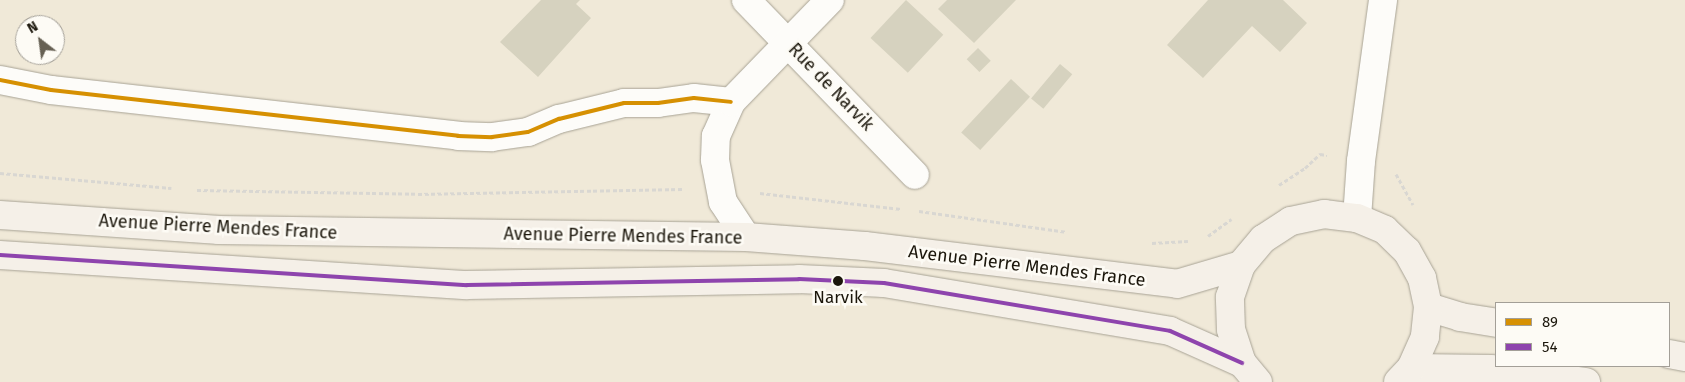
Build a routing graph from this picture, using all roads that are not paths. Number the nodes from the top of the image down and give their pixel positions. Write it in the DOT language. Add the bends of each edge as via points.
graph roads {
  1 [pos="746,0"];
  2 [pos="830,0"];
  3 [pos="1383,0"];
  4 [pos="788,42"];
  5 [pos="0,80"];
  6 [pos="730,102"];
  7 [pos="915,175"];
  8 [pos="0,215"];
  9 [pos="1358,218"];
  10 [pos="746,237"];
  11 [pos="0,255"];
  12 [pos="1241,265"];
  13 [pos="1428,307"];
  14 [pos="1495,324"];
  15 [pos="1670,354"];
  16 [pos="1685,357"];
  17 [pos="1250,373"];
  18 [pos="1404,375"];
  19 [pos="1586,382"];
  1 -- 4 [label="street, Rue de Narvik"];
  2 -- 4 [label="street"];
  3 -- 9 [label="street" via="1361,161"];
  4 -- 6 [label="street"];
  4 -- 7 [label="street, Rue de Narvik"];
  5 -- 6 [label="street" via="52,90 458,136 492,137 528,132 559,119 624,103 694,98"];
  6 -- 10 [label="street" via="716,136 715,160 723,202"];
  8 -- 10 [label="main road, Avenue Pierre Mendes France" via="219,230"];
  9 -- 12 [label="main road" via="1324,214 1291,221 1263,239"];
  9 -- 13 [label="main road" via="1385,230 1407,251 1422,278"];
  10 -- 12 [label="main road, Avenue Pierre Mendes France" via="865,246 1177,284"];
  11 -- 17 [label="main road, Avenue Pierre Mendes France" via="467,285 798,279 884,283 1170,331"];
  12 -- 17 [label="main road" via="1230,297 1231,330"];
  13 -- 14 [label="main road"];
  13 -- 18 [label="main road" via="1425,337"];
  15 -- 16 [label="main road"];
  18 -- 19 [label="main road" via="1491,369"];
}
